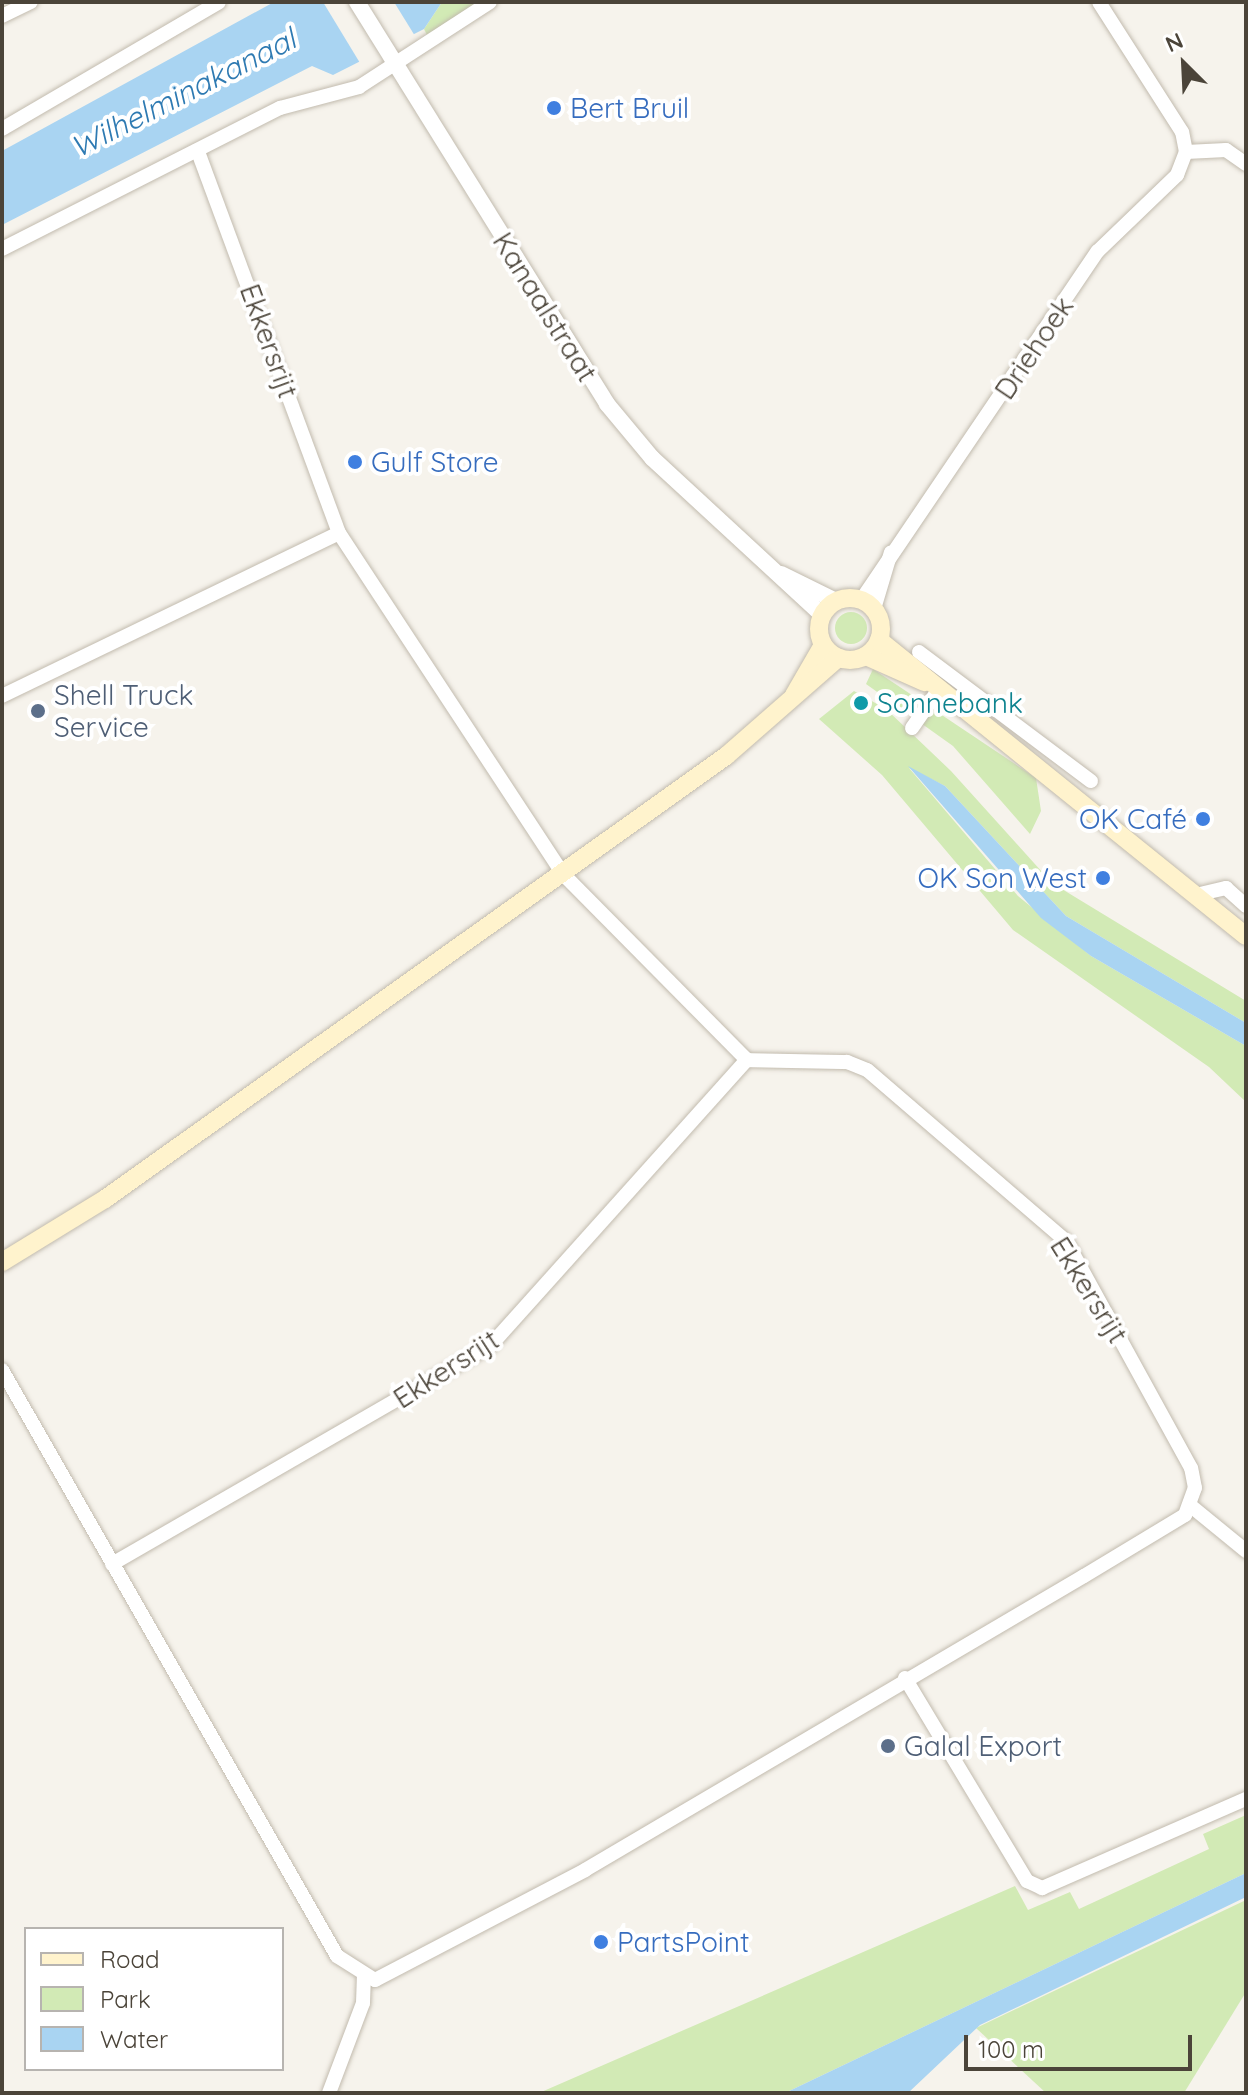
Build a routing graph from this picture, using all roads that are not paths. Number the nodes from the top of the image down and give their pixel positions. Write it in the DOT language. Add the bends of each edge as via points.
graph roads {
  1 [pos="31,2"];
  2 [pos="219,2"];
  3 [pos="357,2"];
  4 [pos="490,2"];
  5 [pos="1099,2"];
  6 [pos="2,16"];
  7 [pos="390,57"];
  8 [pos="2,129"];
  9 [pos="197,150"];
  10 [pos="1186,152"];
  11 [pos="1246,164"];
  12 [pos="2,249"];
  13 [pos="339,533"];
  14 [pos="781,574"];
  15 [pos="836,601"];
  16 [pos="868,604"];
  17 [pos="822,615"];
  18 [pos="879,640"];
  19 [pos="823,645"];
  20 [pos="919,652"];
  21 [pos="866,656"];
  22 [pos="838,658"];
  23 [pos="930,687"];
  24 [pos="2,696"];
  25 [pos="792,698"];
  26 [pos="985,705"];
  27 [pos="974,720"];
  28 [pos="912,728"];
  29 [pos="1091,781"];
  30 [pos="563,874"];
  31 [pos="1200,894"];
  32 [pos="1246,906"];
  33 [pos="1246,936"];
  34 [pos="747,1060"];
  35 [pos="2,1262"];
  36 [pos="2,1370"];
  37 [pos="1191,1506"];
  38 [pos="1246,1551"];
  39 [pos="112,1564"];
  40 [pos="905,1678"];
  41 [pos="1246,1799"];
  42 [pos="364,1977"];
  43 [pos="329,2093"];
  1 -- 6 [label="street"];
  2 -- 8 [label="street"];
  3 -- 7 [label="street, Kanaalstraat"];
  4 -- 7 [label="street"];
  5 -- 10 [label="street" via="1169,107"];
  7 -- 9 [label="street" via="359,87 289,105"];
  7 -- 14 [label="street, Kanaalstraat" via="607,404 652,458"];
  9 -- 12 [label="street"];
  9 -- 13 [label="street, Ekkersrijt"];
  10 -- 11 [label="street" via="1226,150"];
  10 -- 16 [label="street, Driehoek" via="1177,175 1098,251 891,552"];
  13 -- 24 [label="street"];
  13 -- 30 [label="street, Ekkersrijt"];
  14 -- 15 [label="street, Kanaalstraat"];
  14 -- 17 [label="street, Kanaalstraat"];
  15 -- 16 [label="main road"];
  15 -- 17 [label="main road"];
  16 -- 18 [label="main road"];
  17 -- 19 [label="main road"];
  18 -- 21 [label="main road"];
  18 -- 23 [label="main road"];
  19 -- 22 [label="main road"];
  19 -- 25 [label="main road"];
  20 -- 26 [label="street"];
  21 -- 22 [label="main road"];
  21 -- 23 [label="main road"];
  22 -- 25 [label="main road"];
  23 -- 27 [label="main road"];
  23 -- 28 [label="street"];
  25 -- 30 [label="main road" via="726,756"];
  26 -- 27 [label="street"];
  26 -- 29 [label="street"];
  27 -- 31 [label="main road"];
  30 -- 34 [label="street, Ekkersrijt"];
  30 -- 35 [label="main road" via="105,1199"];
  31 -- 32 [label="street" via="1226,888"];
  31 -- 33 [label="main road"];
  34 -- 37 [label="street, Ekkersrijt" via="847,1062 867,1070 1066,1241 1191,1468"];
  34 -- 39 [label="street, Ekkersrijt" via="490,1346"];
  36 -- 39 [label="street"];
  37 -- 38 [label="street"];
  37 -- 40 [label="street"];
  39 -- 42 [label="street" via="337,1956"];
  40 -- 41 [label="street" via="1027,1881 1042,1888"];
  40 -- 42 [label="street" via="585,1870 386,1978"];
  42 -- 43 [label="street" via="363,2003"];
}
